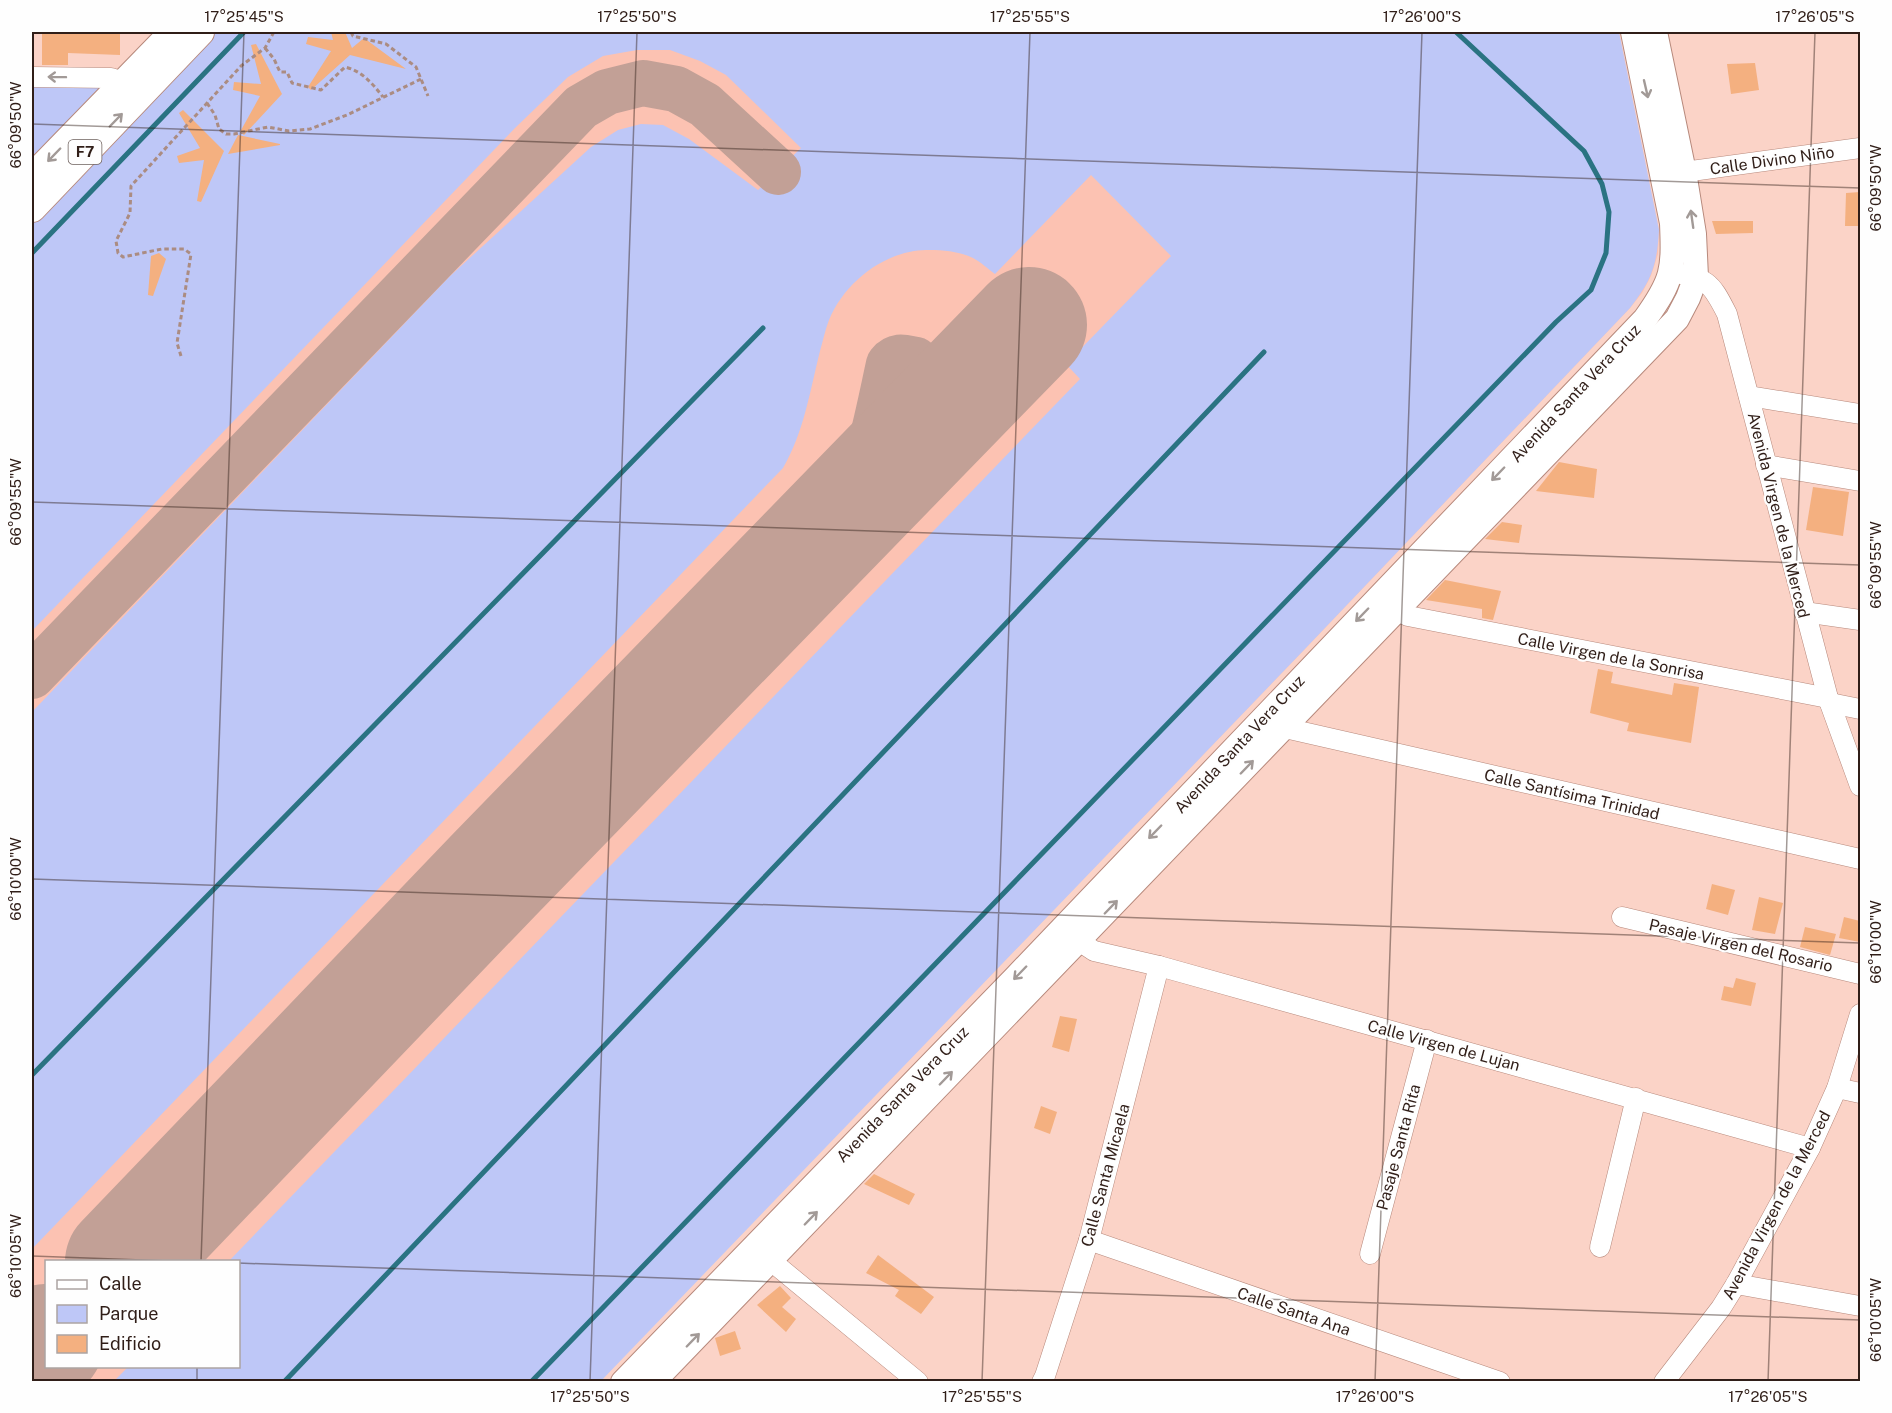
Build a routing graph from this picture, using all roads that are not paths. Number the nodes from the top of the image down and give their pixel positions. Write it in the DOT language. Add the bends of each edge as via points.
graph roads {
  1 [pos="200,32"];
  2 [pos="1633,32"];
  3 [pos="1655,32"];
  4 [pos="168,40"];
  5 [pos="32,77"];
  6 [pos="131,90"];
  7 [pos="1860,148"];
  8 [pos="1684,172"];
  9 [pos="32,178"];
  10 [pos="32,208"];
  11 [pos="1671,272"];
  12 [pos="1696,277"];
  13 [pos="1749,396"];
  14 [pos="1860,414"];
  15 [pos="1766,465"];
  16 [pos="1860,481"];
  17 [pos="1396,610"];
  18 [pos="1804,612"];
  19 [pos="1860,620"];
  20 [pos="1829,701"];
  21 [pos="1860,709"];
  22 [pos="1285,728"];
  23 [pos="1860,786"];
  24 [pos="1860,859"];
  25 [pos="1622,917"];
  26 [pos="1079,941"];
  27 [pos="1159,966"];
  28 [pos="1860,974"];
  29 [pos="1860,1014"];
  30 [pos="1427,1040"];
  31 [pos="1837,1088"];
  32 [pos="1860,1093"];
  33 [pos="1636,1098"];
  34 [pos="1810,1148"];
  35 [pos="1089,1240"];
  36 [pos="1600,1247"];
  37 [pos="1370,1254"];
  38 [pos="770,1260"];
  39 [pos="1736,1284"];
  40 [pos="1860,1306"];
  41 [pos="623,1382"];
  42 [pos="652,1382"];
  43 [pos="918,1382"];
  44 [pos="1042,1382"];
  45 [pos="1500,1382"];
  46 [pos="1664,1382"];
  1 -- 4 [label="highway, F7"];
  2 -- 11 [label="main road, Avenida Santa Vera Cruz, one-way" via="1672,223"];
  3 -- 8 [label="main road, Avenida Santa Vera Cruz"];
  4 -- 6 [label="highway, F7"];
  6 -- 5 [label="street, one-way" via="111,78"];
  6 -- 9 [label="highway, F7, one-way"];
  10 -- 6 [label="highway, F7, one-way"];
  7 -- 8 [label="street, Calle Divino Niño"];
  12 -- 8 [label="main road, Avenida Santa Vera Cruz, one-way"];
  11 -- 12 [label="street, Avenida Virgen de la Merced"];
  11 -- 41 [label="main road, Avenida Santa Vera Cruz, one-way" via="1645,319 1529,442"];
  12 -- 13 [label="street, Avenida Virgen de la Merced" via="1707,282 1719,296"];
  12 -- 17 [label="main road, Avenida Santa Vera Cruz" via="1677,319"];
  13 -- 14 [label="street"];
  13 -- 15 [label="street, Avenida Virgen de la Merced"];
  15 -- 16 [label="street"];
  15 -- 18 [label="street, Avenida Virgen de la Merced"];
  17 -- 20 [label="street, Calle Virgen de la Sonrisa" via="1408,616"];
  17 -- 22 [label="main road, Avenida Santa Vera Cruz"];
  18 -- 19 [label="street"];
  18 -- 20 [label="street, Avenida Virgen de la Merced"];
  20 -- 21 [label="street, Calle Virgen de la Sonrisa"];
  20 -- 23 [label="street, Avenida Virgen de la Merced"];
  22 -- 24 [label="street, Calle Santísima Trinidad"];
  26 -- 22 [label="main road, Avenida Santa Vera Cruz, one-way"];
  25 -- 28 [label="street, Pasaje Virgen del Rosario"];
  26 -- 27 [label="street, Calle Virgen de Lujan" via="1094,951"];
  38 -- 26 [label="main road, Avenida Santa Vera Cruz, one-way"];
  27 -- 30 [label="street, Calle Virgen de Lujan"];
  27 -- 35 [label="street, Calle Santa Micaela"];
  29 -- 31 [label="street, Avenida Virgen de la Merced"];
  30 -- 33 [label="street, Calle Virgen de Lujan"];
  30 -- 37 [label="street, Pasaje Santa Rita"];
  31 -- 32 [label="street"];
  31 -- 34 [label="street, Avenida Virgen de la Merced"];
  33 -- 34 [label="street, Calle Virgen de Lujan"];
  33 -- 36 [label="street"];
  34 -- 39 [label="street, Avenida Virgen de la Merced"];
  35 -- 44 [label="street, Calle Santa Micaela"];
  35 -- 45 [label="street, Calle Santa Ana"];
  42 -- 38 [label="main road, Avenida Santa Vera Cruz, one-way"];
  38 -- 43 [label="street"];
  39 -- 40 [label="street"];
  39 -- 46 [label="street, Avenida Virgen de la Merced"];
}
